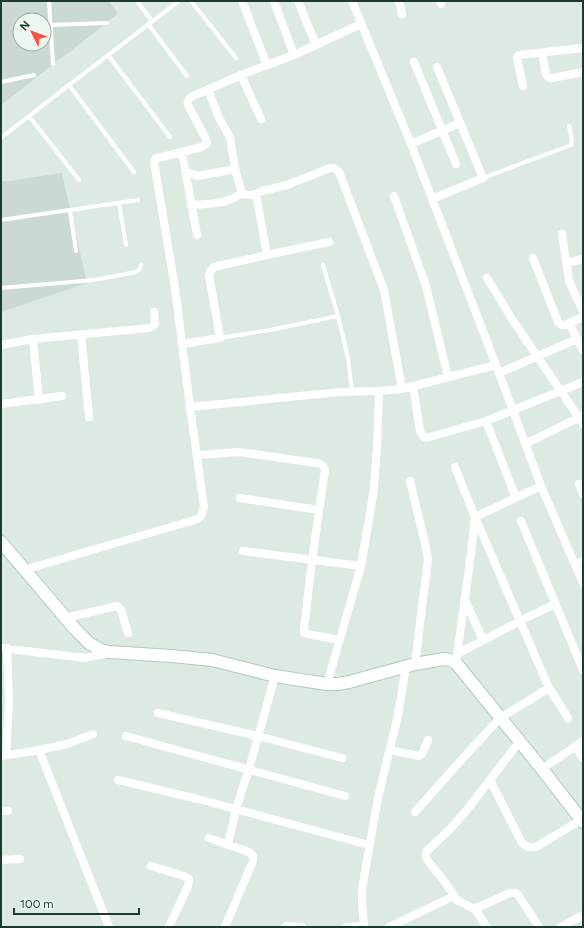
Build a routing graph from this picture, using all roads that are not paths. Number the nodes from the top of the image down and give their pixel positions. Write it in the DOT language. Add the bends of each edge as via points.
graph roads {
  1 [pos="50,1"];
  2 [pos="137,1"];
  3 [pos="179,1"];
  4 [pos="191,1"];
  5 [pos="242,1"];
  6 [pos="274,1"];
  7 [pos="298,1"];
  8 [pos="352,1"];
  9 [pos="399,1"];
  10 [pos="50,12"];
  11 [pos="402,14"];
  12 [pos="152,21"];
  13 [pos="107,23"];
  14 [pos="148,24"];
  15 [pos="361,24"];
  16 [pos="52,25"];
  17 [pos="52,44"];
  18 [pos="316,45"];
  19 [pos="583,48"];
  20 [pos="542,53"];
  21 [pos="108,54"];
  22 [pos="294,55"];
  23 [pos="236,58"];
  24 [pos="414,62"];
  25 [pos="53,64"];
  26 [pos="267,65"];
  27 [pos="437,67"];
  28 [pos="583,72"];
  29 [pos="34,75"];
  30 [pos="241,75"];
  31 [pos="187,76"];
  32 [pos="1,82"];
  33 [pos="69,85"];
  34 [pos="523,86"];
  35 [pos="208,89"];
  36 [pos="29,116"];
  37 [pos="261,119"];
  38 [pos="460,123"];
  39 [pos="569,126"];
  40 [pos="442,130"];
  41 [pos="170,137"];
  42 [pos="1,138"];
  43 [pos="411,144"];
  44 [pos="182,152"];
  45 [pos="456,164"];
  46 [pos="235,169"];
  47 [pos="134,172"];
  48 [pos="186,172"];
  49 [pos="482,178"];
  50 [pos="79,180"];
  51 [pos="242,193"];
  52 [pos="256,194"];
  53 [pos="394,196"];
  54 [pos="432,199"];
  55 [pos="138,200"];
  56 [pos="119,203"];
  57 [pos="192,205"];
  58 [pos="70,211"];
  59 [pos="1,220"];
  60 [pos="562,234"];
  61 [pos="197,235"];
  62 [pos="329,242"];
  63 [pos="126,245"];
  64 [pos="76,251"];
  65 [pos="267,255"];
  66 [pos="533,258"];
  67 [pos="583,259"];
  68 [pos="566,263"];
  69 [pos="141,265"];
  70 [pos="324,265"];
  71 [pos="487,278"];
  72 [pos="1,288"];
  73 [pos="583,311"];
  74 [pos="154,312"];
  75 [pos="338,316"];
  76 [pos="583,317"];
  77 [pos="569,323"];
  78 [pos="81,334"];
  79 [pos="220,338"];
  80 [pos="33,339"];
  81 [pos="578,339"];
  82 [pos="182,344"];
  83 [pos="1,345"];
  84 [pos="583,350"];
  85 [pos="537,356"];
  86 [pos="498,369"];
  87 [pos="448,377"];
  88 [pos="583,382"];
  89 [pos="413,386"];
  90 [pos="402,389"];
  91 [pos="352,391"];
  92 [pos="379,391"];
  93 [pos="561,391"];
  94 [pos="62,396"];
  95 [pos="39,400"];
  96 [pos="1,404"];
  97 [pos="190,407"];
  98 [pos="513,411"];
  99 [pos="89,417"];
  100 [pos="582,419"];
  101 [pos="486,421"];
  102 [pos="525,444"];
  103 [pos="197,456"];
  104 [pos="455,467"];
  105 [pos="410,481"];
  106 [pos="579,484"];
  107 [pos="541,486"];
  108 [pos="583,494"];
  109 [pos="240,498"];
  110 [pos="516,498"];
  111 [pos="319,510"];
  112 [pos="474,517"];
  113 [pos="521,521"];
  114 [pos="1,542"];
  115 [pos="243,551"];
  116 [pos="312,560"];
  117 [pos="580,563"];
  118 [pos="360,566"];
  119 [pos="24,570"];
  120 [pos="583,584"];
  121 [pos="464,599"];
  122 [pos="555,604"];
  123 [pos="65,618"];
  124 [pos="520,621"];
  125 [pos="128,633"];
  126 [pos="340,640"];
  127 [pos="483,640"];
  128 [pos="4,648"];
  129 [pos="109,652"];
  130 [pos="456,659"];
  131 [pos="411,665"];
  132 [pos="583,670"];
  133 [pos="275,676"];
  134 [pos="327,684"];
  135 [pos="549,688"];
  136 [pos="158,713"];
  137 [pos="500,718"];
  138 [pos="568,718"];
  139 [pos="93,734"];
  140 [pos="126,736"];
  141 [pos="258,736"];
  142 [pos="428,740"];
  143 [pos="583,741"];
  144 [pos="519,742"];
  145 [pos="575,746"];
  146 [pos="39,750"];
  147 [pos="390,750"];
  148 [pos="3,756"];
  149 [pos="342,758"];
  150 [pos="583,758"];
  151 [pos="249,769"];
  152 [pos="542,769"];
  153 [pos="118,780"];
  154 [pos="490,780"];
  155 [pos="345,796"];
  156 [pos="236,809"];
  157 [pos="415,812"];
  158 [pos="582,821"];
  159 [pos="209,838"];
  160 [pos="228,845"];
  161 [pos="369,845"];
  162 [pos="20,859"];
  163 [pos="1,860"];
  164 [pos="152,866"];
  165 [pos="454,896"];
  166 [pos="474,909"];
  167 [pos="583,915"];
  168 [pos="364,926"];
  169 [pos="484,926"];
  170 [pos="110,927"];
  171 [pos="169,927"];
  172 [pos="225,927"];
  173 [pos="285,927"];
  174 [pos="302,927"];
  175 [pos="347,927"];
  176 [pos="389,927"];
  177 [pos="539,927"];
  178 [pos="561,927"];
  1 -- 10 [label="lane"];
  2 -- 12 [label="lane"];
  3 -- 12 [label="lane"];
  4 -- 23 [label="lane"];
  5 -- 26 [label="street"];
  6 -- 22 [label="street"];
  7 -- 18 [label="street"];
  8 -- 15 [label="street"];
  9 -- 11 [label="street"];
  12 -- 14 [label="lane"];
  13 -- 16 [label="lane"];
  14 -- 21 [label="lane"];
  14 -- 31 [label="lane"];
  15 -- 18 [label="street"];
  15 -- 43 [label="street"];
  17 -- 25 [label="lane"];
  18 -- 22 [label="street"];
  19 -- 20 [label="street"];
  20 -- 28 [label="street" via="548,77"];
  20 -- 34 [label="street" via="521,54 516,58"];
  21 -- 33 [label="lane"];
  21 -- 41 [label="lane"];
  22 -- 26 [label="street"];
  24 -- 40 [label="street"];
  26 -- 30 [label="street"];
  27 -- 38 [label="street"];
  29 -- 32 [label="lane"];
  30 -- 35 [label="street"];
  30 -- 37 [label="street"];
  33 -- 36 [label="lane"];
  33 -- 47 [label="lane"];
  35 -- 44 [label="street" via="191,97 188,102 206,143"];
  35 -- 46 [label="street" via="218,116 230,137"];
  36 -- 42 [label="lane"];
  36 -- 50 [label="lane"];
  38 -- 40 [label="street"];
  38 -- 49 [label="street"];
  39 -- 49 [label="lane" via="571,144"];
  40 -- 43 [label="street"];
  40 -- 45 [label="street"];
  43 -- 54 [label="street"];
  44 -- 48 [label="street"];
  44 -- 82 [label="street" via="156,158 154,162"];
  46 -- 48 [label="street" via="198,176"];
  46 -- 51 [label="street"];
  48 -- 57 [label="street"];
  49 -- 54 [label="street"];
  51 -- 52 [label="street"];
  51 -- 57 [label="street" via="223,202"];
  52 -- 65 [label="street"];
  52 -- 90 [label="street" via="330,168 339,172 384,290"];
  53 -- 87 [label="street" via="426,286"];
  54 -- 86 [label="street"];
  55 -- 56 [label="lane"];
  56 -- 58 [label="lane"];
  56 -- 63 [label="lane"];
  57 -- 61 [label="street"];
  58 -- 59 [label="lane"];
  58 -- 64 [label="lane"];
  60 -- 68 [label="street"];
  62 -- 65 [label="street"];
  65 -- 79 [label="street" via="214,267 210,272"];
  66 -- 77 [label="street" via="558,322 562,326"];
  67 -- 68 [label="street"];
  68 -- 73 [label="street" via="570,281"];
  69 -- 72 [label="lane" via="136,272 94,280"];
  70 -- 75 [label="lane"];
  71 -- 85 [label="street"];
  74 -- 78 [label="street" via="155,324 152,328"];
  75 -- 79 [label="lane"];
  75 -- 91 [label="lane" via="348,358"];
  76 -- 77 [label="street"];
  77 -- 81 [label="street"];
  78 -- 80 [label="street"];
  78 -- 99 [label="street"];
  79 -- 82 [label="street"];
  80 -- 83 [label="street"];
  80 -- 95 [label="street"];
  81 -- 84 [label="street"];
  81 -- 85 [label="street"];
  82 -- 97 [label="street"];
  85 -- 86 [label="street"];
  85 -- 93 [label="street"];
  86 -- 87 [label="street"];
  86 -- 98 [label="street"];
  87 -- 89 [label="street"];
  88 -- 93 [label="street"];
  89 -- 90 [label="street"];
  89 -- 101 [label="street" via="423,437 429,438"];
  90 -- 92 [label="street"];
  91 -- 92 [label="street"];
  91 -- 97 [label="street"];
  92 -- 118 [label="street" via="374,488"];
  93 -- 98 [label="street"];
  93 -- 100 [label="street"];
  94 -- 95 [label="street"];
  95 -- 96 [label="street"];
  97 -- 103 [label="street"];
  98 -- 101 [label="street"];
  98 -- 102 [label="street"];
  100 -- 102 [label="street"];
  101 -- 110 [label="street"];
  102 -- 107 [label="street"];
  103 -- 111 [label="street" via="239,452 320,464 325,470"];
  103 -- 119 [label="street" via="204,507 198,519"];
  104 -- 112 [label="street"];
  105 -- 131 [label="street" via="428,559"];
  106 -- 108 [label="street"];
  107 -- 110 [label="street"];
  107 -- 117 [label="street"];
  109 -- 111 [label="street"];
  110 -- 112 [label="street"];
  111 -- 116 [label="street"];
  112 -- 121 [label="street"];
  112 -- 124 [label="street"];
  113 -- 122 [label="street"];
  114 -- 119 [label="street"];
  115 -- 116 [label="street"];
  116 -- 118 [label="street"];
  116 -- 126 [label="street" via="304,633"];
  117 -- 120 [label="street"];
  118 -- 126 [label="street"];
  119 -- 123 [label="street"];
  121 -- 127 [label="street"];
  121 -- 130 [label="street"];
  122 -- 124 [label="street"];
  122 -- 132 [label="street"];
  123 -- 125 [label="street" via="117,606 121,610"];
  123 -- 129 [label="street" via="89,643"];
  124 -- 127 [label="street"];
  124 -- 135 [label="street"];
  126 -- 134 [label="street"];
  127 -- 130 [label="street"];
  128 -- 129 [label="street" via="85,658"];
  128 -- 148 [label="street" via="10,701"];
  129 -- 133 [label="street" via="212,660"];
  130 -- 131 [label="street"];
  130 -- 137 [label="street"];
  131 -- 134 [label="street" via="349,682"];
  131 -- 147 [label="street"];
  133 -- 134 [label="street"];
  133 -- 141 [label="street"];
  135 -- 137 [label="street"];
  135 -- 138 [label="street"];
  136 -- 141 [label="street"];
  137 -- 144 [label="street"];
  137 -- 157 [label="street"];
  139 -- 146 [label="street" via="67,744"];
  140 -- 151 [label="street"];
  141 -- 149 [label="street"];
  141 -- 151 [label="street"];
  142 -- 147 [label="street" via="419,756"];
  143 -- 145 [label="street"];
  144 -- 152 [label="street"];
  144 -- 154 [label="street"];
  145 -- 150 [label="street"];
  145 -- 152 [label="street"];
  146 -- 148 [label="street"];
  146 -- 170 [label="street"];
  147 -- 161 [label="street"];
  151 -- 155 [label="street"];
  151 -- 156 [label="street"];
  152 -- 158 [label="street"];
  153 -- 156 [label="street"];
  154 -- 158 [label="street" via="522,843 530,848"];
  154 -- 165 [label="street" via="458,820 425,854"];
  156 -- 160 [label="street"];
  156 -- 161 [label="street"];
  159 -- 160 [label="street"];
  160 -- 172 [label="street" via="254,856"];
  161 -- 168 [label="street" via="362,889"];
  162 -- 163 [label="street"];
  164 -- 171 [label="street" via="189,879"];
  165 -- 166 [label="street"];
  165 -- 176 [label="street"];
  166 -- 169 [label="street"];
  166 -- 177 [label="street" via="510,893 516,893"];
  167 -- 178 [label="street"];
  168 -- 175 [label="street"];
  173 -- 174 [label="street"];
}
